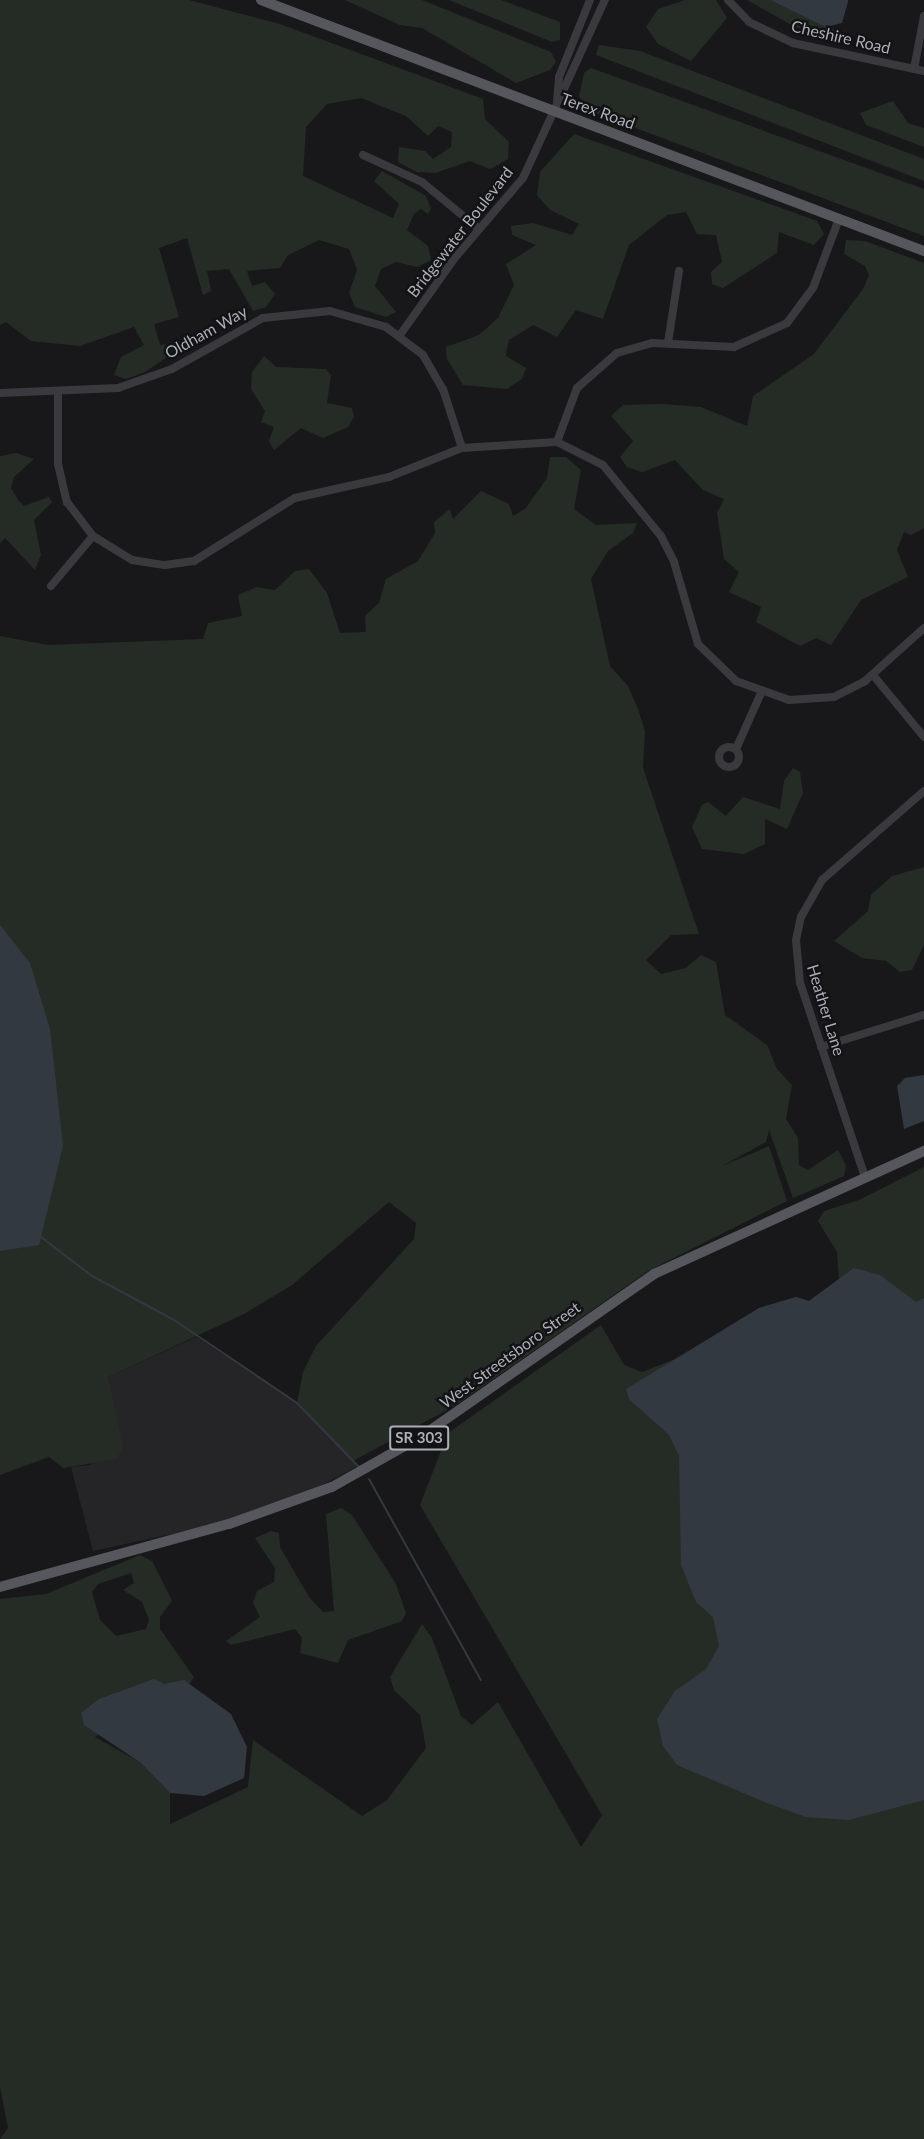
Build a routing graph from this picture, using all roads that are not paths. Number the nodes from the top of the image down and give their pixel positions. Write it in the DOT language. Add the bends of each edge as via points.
graph roads {
  1 [pos="261,0"];
  2 [pos="590,0"];
  3 [pos="604,0"];
  4 [pos="728,0"];
  5 [pos="924,16"];
  6 [pos="581,18"];
  7 [pos="592,22"];
  8 [pos="914,69"];
  9 [pos="924,71"];
  10 [pos="555,106"];
  11 [pos="363,155"];
  12 [pos="839,219"];
  13 [pos="479,229"];
  14 [pos="924,251"];
  15 [pos="679,272"];
  16 [pos="400,335"];
  17 [pos="668,343"];
  18 [pos="0,393"];
  19 [pos="58,393"];
  20 [pos="557,442"];
  21 [pos="462,448"];
  22 [pos="93,537"];
  23 [pos="51,586"];
  24 [pos="924,628"];
  25 [pos="873,675"];
  26 [pos="761,693"];
  27 [pos="924,737"];
  28 [pos="736,749"];
  29 [pos="924,792"];
  30 [pos="924,1008"];
  31 [pos="924,1015"];
  32 [pos="821,1047"];
  33 [pos="924,1151"];
  34 [pos="865,1177"];
  35 [pos="0,1587"];
  1 -- 10 [label="main road, Terex Road"];
  2 -- 6 [label="street"];
  3 -- 7 [label="street"];
  4 -- 8 [label="street, Cheshire Road" via="749,22 778,37"];
  5 -- 8 [label="street"];
  6 -- 7 [label="street"];
  6 -- 10 [label="street" via="555,93"];
  7 -- 10 [label="street" via="565,96"];
  8 -- 9 [label="street, Cheshire Road"];
  10 -- 12 [label="main road, Terex Road"];
  10 -- 13 [label="street, Bridgewater Boulevard" via="523,178"];
  11 -- 13 [label="street" via="422,182"];
  12 -- 14 [label="main road, Terex Road"];
  12 -- 17 [label="street" via="813,288 776,331 734,347"];
  13 -- 16 [label="street, Bridgewater Boulevard"];
  15 -- 17 [label="street"];
  16 -- 19 [label="street, Oldham Way" via="344,313 279,314 248,324 157,376 108,390"];
  16 -- 21 [label="street, Oldham Way" via="433,367"];
  17 -- 20 [label="street" via="630,348 594,369 571,400"];
  18 -- 19 [label="street, Oldham Way"];
  19 -- 22 [label="street" via="60,480 71,510"];
  20 -- 21 [label="street"];
  20 -- 26 [label="street" via="588,455 612,475 669,548 688,624 704,653 736,681"];
  21 -- 22 [label="street" via="389,477 295,498 194,561 165,565 132,560"];
  22 -- 23 [label="street"];
  24 -- 25 [label="street"];
  25 -- 26 [label="street" via="824,699 789,700"];
  25 -- 27 [label="street"];
  26 -- 28 [label="street"];
  29 -- 32 [label="street, Heather Lane" via="834,866 801,917 796,963"];
  30 -- 31 [label="street"];
  31 -- 32 [label="street"];
  32 -- 34 [label="street, Heather Lane"];
  33 -- 34 [label="main road, West Streetsboro Street / SR 303"];
  34 -- 35 [label="main road, West Streetsboro Street / SR 303" via="654,1274 419,1438 332,1487 239,1521"];
}
